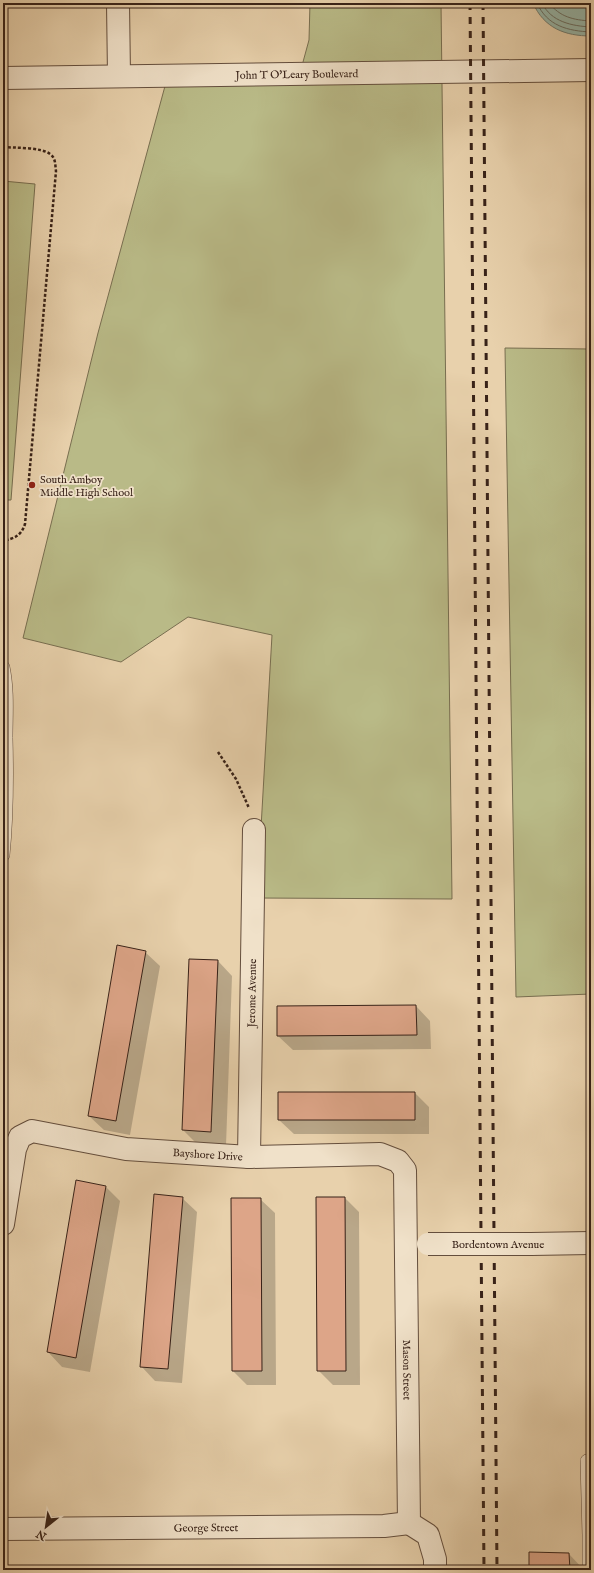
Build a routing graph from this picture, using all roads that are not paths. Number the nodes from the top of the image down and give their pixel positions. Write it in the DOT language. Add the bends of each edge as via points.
graph roads {
  1 [pos="118,3"];
  2 [pos="591,70"];
  3 [pos="119,76"];
  4 [pos="3,78"];
  5 [pos="3,667"];
  6 [pos="254,830"];
  7 [pos="3,855"];
  8 [pos="249,1157"];
  9 [pos="398,1161"];
  10 [pos="3,1224"];
  11 [pos="405,1243"];
  12 [pos="591,1244"];
  13 [pos="587,1461"];
  14 [pos="409,1523"];
  15 [pos="3,1529"];
  16 [pos="590,1535"];
  17 [pos="435,1570"];
  18 [pos="589,1570"];
  1 -- 3 [label="street"];
  2 -- 3 [label="street, John T O'Leary Boulevard"];
  3 -- 4 [label="street, John T O'Leary Boulevard"];
  5 -- 7 [label="lane" via="6,684 7,781"];
  6 -- 8 [label="street, Jerome Avenue"];
  8 -- 9 [label="street, Bayshore Drive" via="380,1154"];
  8 -- 10 [label="street, Bayshore Drive" via="126,1149 32,1131 20,1137 15,1149"];
  9 -- 11 [label="street, Mason Street" via="404,1170"];
  11 -- 12 [label="street, Bordentown Avenue, bridge"];
  11 -- 14 [label="street, Mason Street"];
  13 -- 16 [label="lane"];
  14 -- 15 [label="street, George Street" via="384,1526"];
  14 -- 17 [label="street" via="428,1535 435,1559"];
  16 -- 18 [label="lane"];
}
